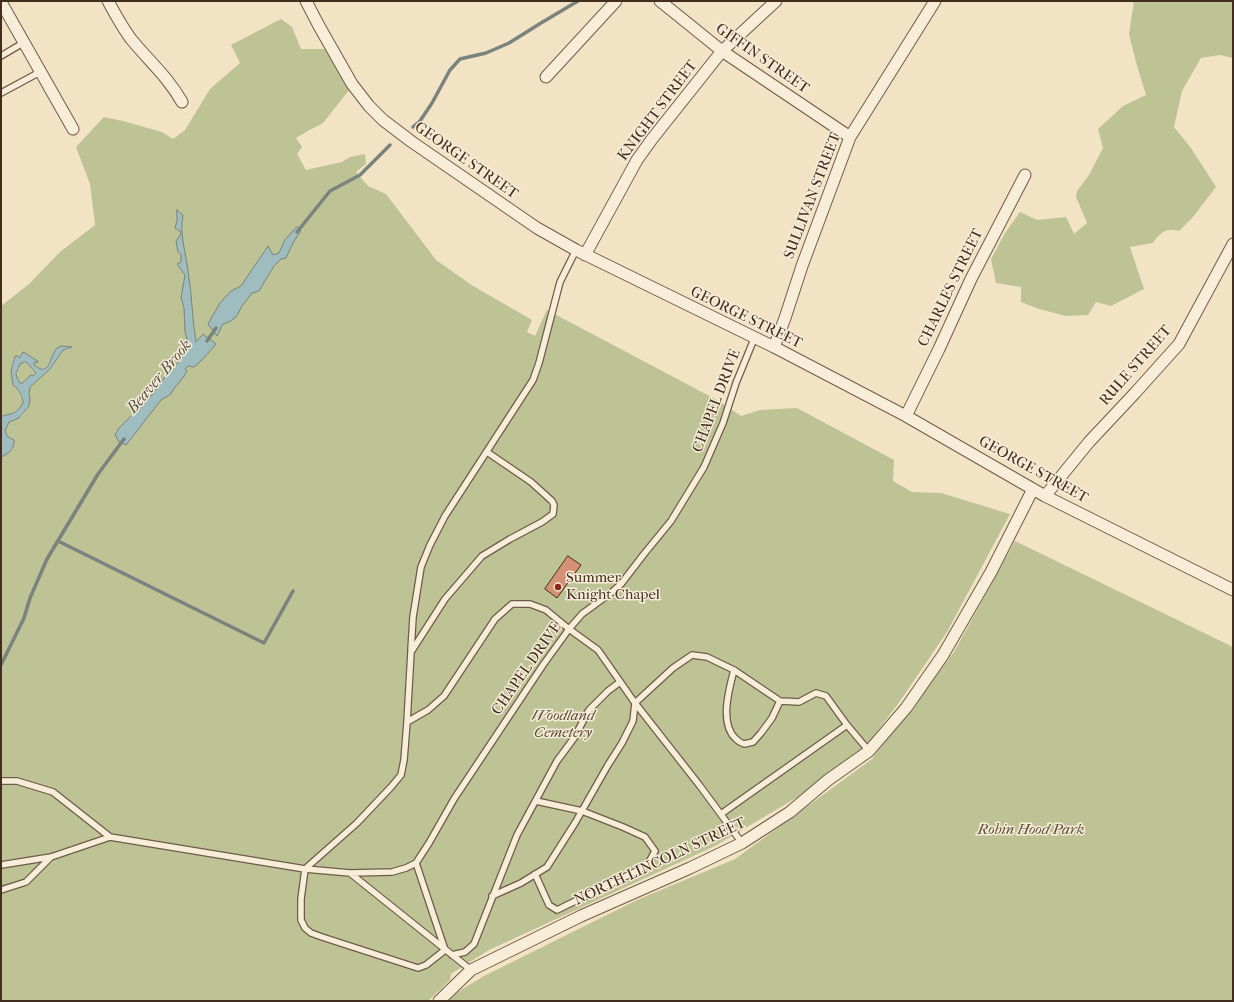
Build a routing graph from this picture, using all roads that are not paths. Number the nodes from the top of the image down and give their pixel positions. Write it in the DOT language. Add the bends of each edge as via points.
graph roads {
  1 [pos="108,1"];
  2 [pos="306,1"];
  3 [pos="616,1"];
  4 [pos="660,1"];
  5 [pos="776,1"];
  6 [pos="935,1"];
  7 [pos="1,2"];
  8 [pos="23,43"];
  9 [pos="722,51"];
  10 [pos="1,56"];
  11 [pos="40,72"];
  12 [pos="546,77"];
  13 [pos="1,93"];
  14 [pos="182,102"];
  15 [pos="73,129"];
  16 [pos="850,137"];
  17 [pos="1025,175"];
  18 [pos="1233,244"];
  19 [pos="581,252"];
  20 [pos="754,338"];
  21 [pos="774,348"];
  22 [pos="906,416"];
  23 [pos="487,452"];
  24 [pos="1033,489"];
  25 [pos="1045,496"];
  26 [pos="1233,590"];
  27 [pos="568,629"];
  28 [pos="411,652"];
  29 [pos="734,670"];
  30 [pos="620,682"];
  31 [pos="780,701"];
  32 [pos="636,703"];
  33 [pos="408,722"];
  34 [pos="847,725"];
  35 [pos="869,750"];
  36 [pos="1,781"];
  37 [pos="536,801"];
  38 [pos="582,811"];
  39 [pos="721,814"];
  40 [pos="110,837"];
  41 [pos="742,843"];
  42 [pos="51,857"];
  43 [pos="416,863"];
  44 [pos="1,865"];
  45 [pos="305,869"];
  46 [pos="350,873"];
  47 [pos="536,874"];
  48 [pos="1,890"];
  49 [pos="492,896"];
  50 [pos="445,950"];
  51 [pos="452,955"];
  52 [pos="471,970"];
  53 [pos="439,1001"];
  1 -- 14 [label="street" via="130,38 169,81"];
  2 -- 19 [label="street, GEORGE STREET" via="352,84 383,120 537,228"];
  3 -- 12 [label="street"];
  4 -- 9 [label="street, GIFFIN STREET"];
  5 -- 9 [label="street, KNIGHT STREET"];
  6 -- 16 [label="street, SULLIVAN STREET"];
  7 -- 8 [label="street"];
  8 -- 10 [label="lane"];
  8 -- 11 [label="street"];
  9 -- 16 [label="street, GIFFIN STREET"];
  9 -- 19 [label="street, KNIGHT STREET" via="637,160"];
  11 -- 13 [label="lane"];
  11 -- 15 [label="street"];
  16 -- 21 [label="street, SULLIVAN STREET"];
  17 -- 22 [label="street, CHARLES STREET" via="971,279"];
  18 -- 25 [label="street, RULE STREET" via="1178,344 1088,442"];
  19 -- 20 [label="street, GEORGE STREET"];
  19 -- 23 [label="lane" via="560,282 533,380"];
  20 -- 21 [label="street, GEORGE STREET"];
  20 -- 27 [label="lane, CHAPEL DRIVE" via="704,467 671,521 621,584 582,614"];
  21 -- 22 [label="street, GEORGE STREET"];
  22 -- 24 [label="street, GEORGE STREET"];
  23 -- 28 [label="lane" via="445,516 421,567 413,617"];
  23 -- 28 [label="lane" via="531,482 552,501 552,514 482,556 445,599"];
  24 -- 25 [label="street, GEORGE STREET"];
  24 -- 35 [label="street, NORTH LINCOLN STREET" via="991,572 943,655 906,708"];
  25 -- 26 [label="street, GEORGE STREET"];
  27 -- 30 [label="lane" via="598,650"];
  27 -- 33 [label="lane" via="546,610 530,604 512,604 495,619 444,696"];
  27 -- 43 [label="lane, CHAPEL DRIVE" via="454,799"];
  28 -- 33 [label="lane"];
  29 -- 31 [label="lane"];
  29 -- 31 [label="lane" via="727,695 727,719 729,730 736,740 744,744 753,742 772,718"];
  29 -- 32 [label="lane" via="708,657 692,655 673,668"];
  30 -- 32 [label="lane"];
  30 -- 37 [label="lane" via="589,710"];
  31 -- 34 [label="lane" via="799,702 816,693 826,696"];
  32 -- 38 [label="lane" via="633,721"];
  32 -- 39 [label="lane"];
  33 -- 45 [label="lane" via="401,775 357,824"];
  34 -- 35 [label="lane"];
  34 -- 39 [label="lane"];
  35 -- 41 [label="street, NORTH LINCOLN STREET" via="790,812"];
  36 -- 40 [label="lane" via="18,781 54,792"];
  37 -- 38 [label="lane"];
  37 -- 49 [label="lane" via="517,835"];
  38 -- 47 [label="lane" via="548,867"];
  38 -- 47 [label="lane" via="645,837 655,850 647,866 557,910 549,905"];
  39 -- 41 [label="lane"];
  40 -- 42 [label="lane"];
  40 -- 45 [label="lane"];
  41 -- 52 [label="street, NORTH LINCOLN STREET" via="581,916"];
  42 -- 44 [label="lane"];
  42 -- 48 [label="lane" via="26,882"];
  43 -- 46 [label="lane" via="392,872"];
  43 -- 50 [label="lane"];
  45 -- 46 [label="lane"];
  45 -- 50 [label="lane" via="301,920 311,933 418,968"];
  46 -- 50 [label="lane"];
  47 -- 49 [label="lane"];
  49 -- 51 [label="lane" via="474,944 465,952"];
  50 -- 51 [label="lane"];
  51 -- 52 [label="lane"];
  52 -- 53 [label="street, NORTH LINCOLN STREET"];
}
